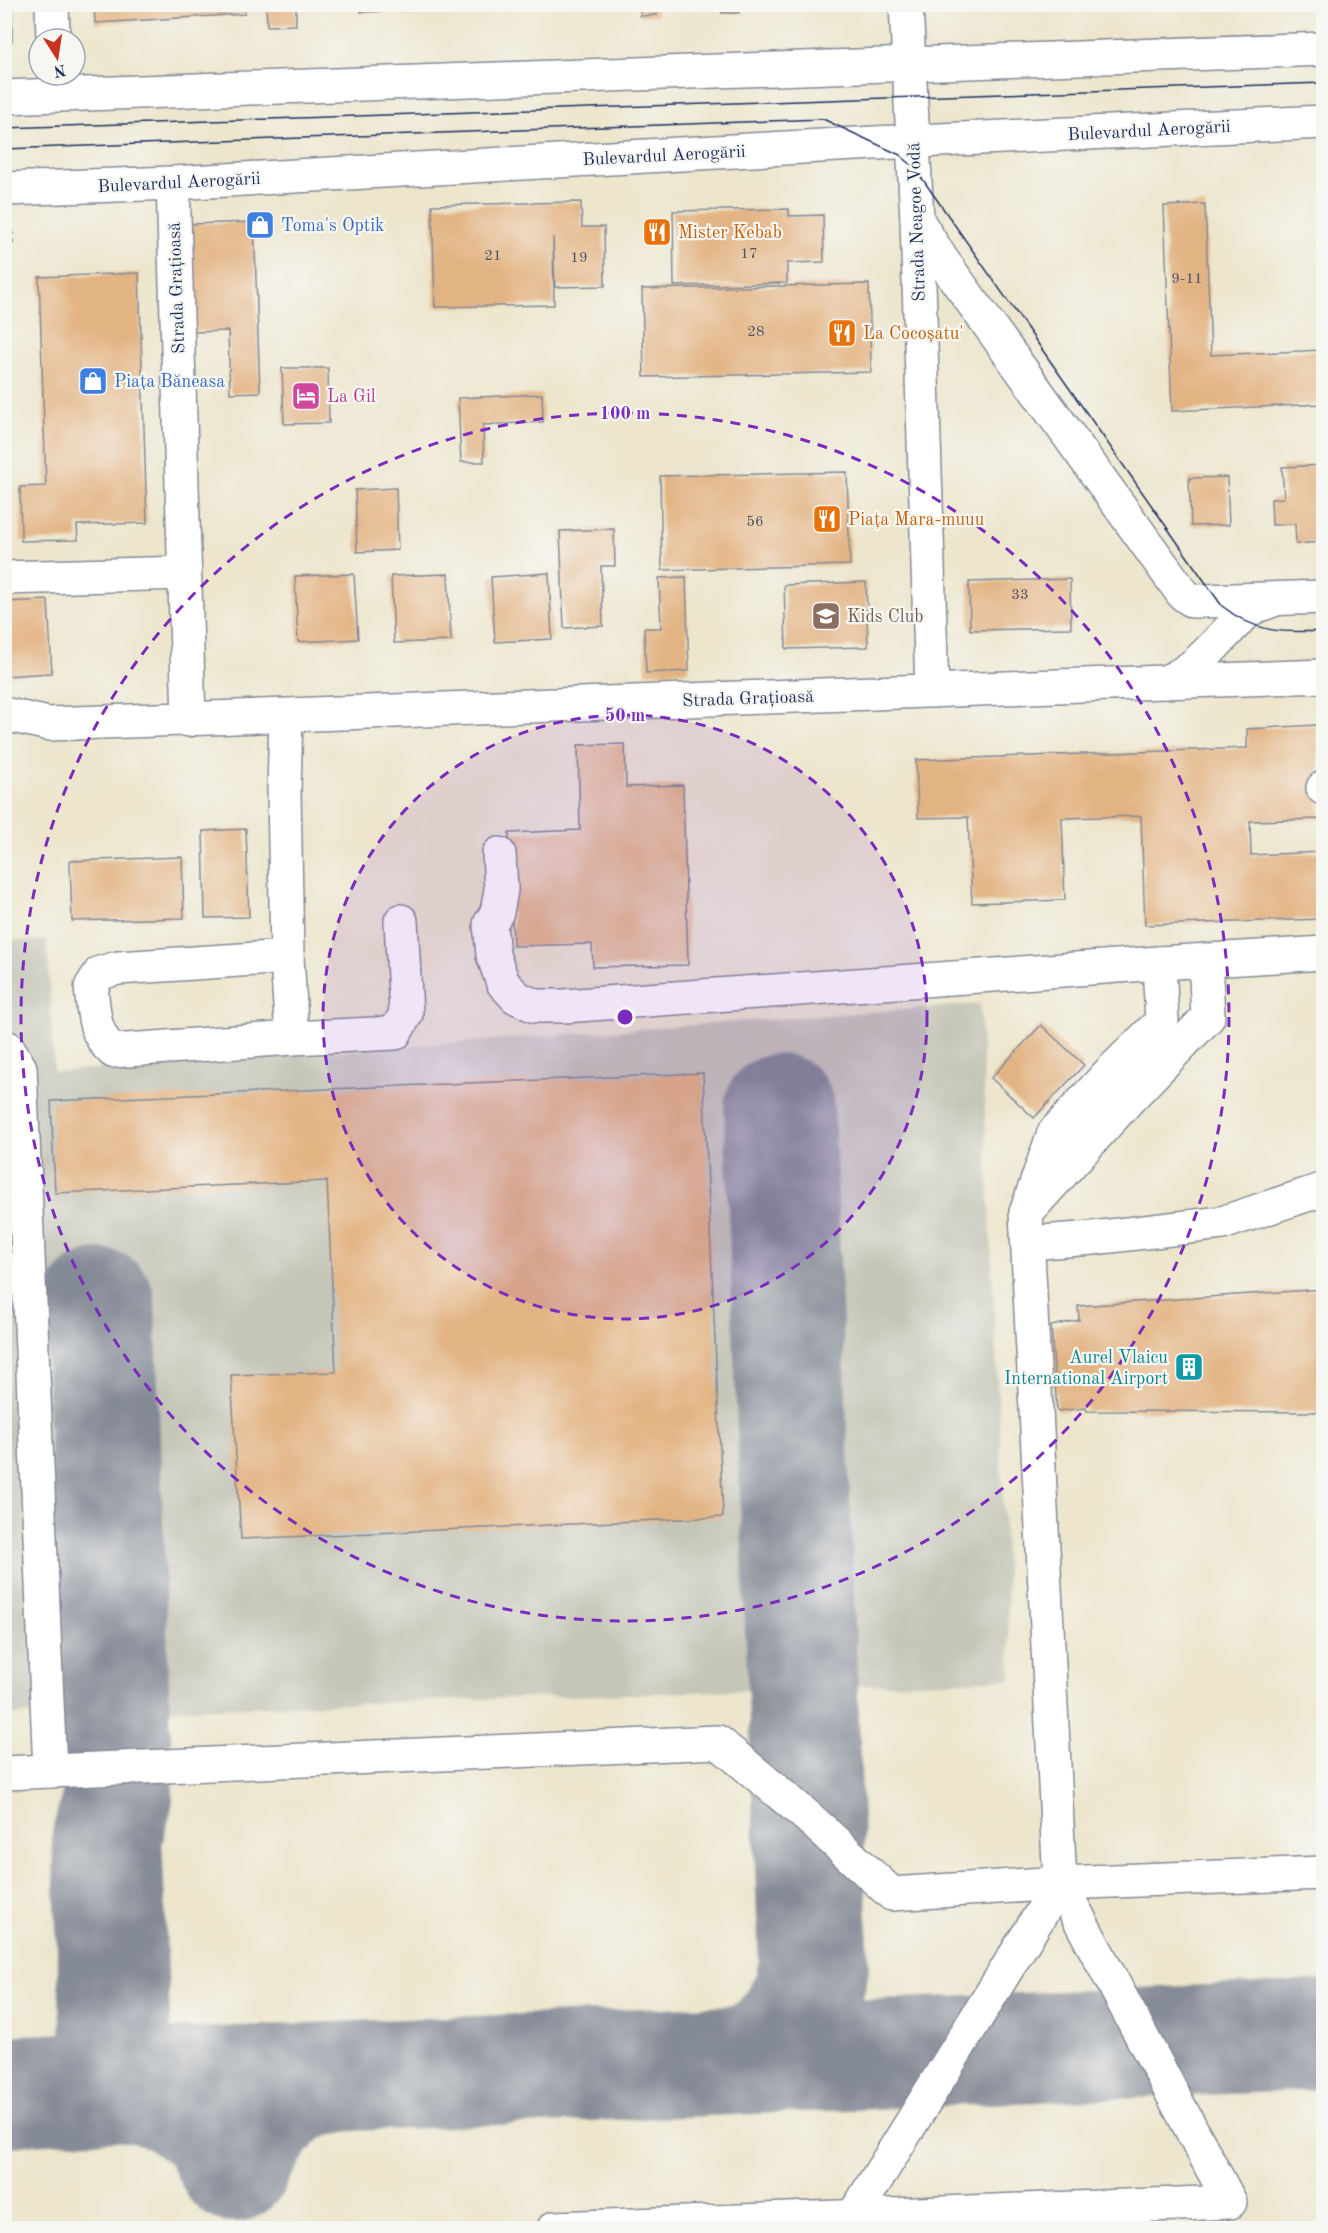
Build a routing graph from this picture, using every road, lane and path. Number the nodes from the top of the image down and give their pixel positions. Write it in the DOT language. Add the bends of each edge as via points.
graph roads {
  1 [pos="52,4"];
  2 [pos="906,4"];
  3 [pos="53,27"];
  4 [pos="1323,49"];
  5 [pos="910,64"];
  6 [pos="87,84"];
  7 [pos="46,87"];
  8 [pos="4,97"];
  9 [pos="1323,122"];
  10 [pos="913,142"];
  11 [pos="173,183"];
  12 [pos="8,203"];
  13 [pos="917,220"];
  14 [pos="4,246"];
  15 [pos="184,573"];
  16 [pos="4,578"];
  17 [pos="1323,597"];
  18 [pos="1278,599"];
  19 [pos="1323,676"];
  20 [pos="1164,683"];
  21 [pos="932,691"];
  22 [pos="4,714"];
  23 [pos="286,716"];
  24 [pos="189,720"];
  25 [pos="499,854"];
  26 [pos="401,921"];
  27 [pos="1323,953"];
  28 [pos="287,957"];
  29 [pos="1205,960"];
  30 [pos="1159,963"];
  31 [pos="292,1038"];
  32 [pos="4,1047"];
  33 [pos="1323,1189"];
  34 [pos="1027,1228"];
  35 [pos="50,1771"];
  36 [pos="4,1773"];
  37 [pos="1323,1873"];
  38 [pos="1060,1883"];
  39 [pos="853,2217"];
  40 [pos="554,2229"];
  1 -- 3 [label="street"];
  2 -- 5 [label="street, Strada Neagoe Vodă"];
  4 -- 5 [label="street"];
  5 -- 6 [label="street"];
  5 -- 10 [label="street, Strada Neagoe Vodă"];
  7 -- 8 [label="street"];
  9 -- 10 [label="street, Bulevardul Aerogării"];
  10 -- 11 [label="street, Bulevardul Aerogării"];
  10 -- 13 [label="street, Strada Neagoe Vodă"];
  11 -- 12 [label="street, Bulevardul Aerogării"];
  11 -- 15 [label="street, Strada Grațioasă"];
  12 -- 14 [label="path" via="12,245"];
  13 -- 18 [label="street, Strada Grațioasă" via="1179,590 1202,601"];
  13 -- 21 [label="street, Strada Neagoe Vodă"];
  15 -- 16 [label="street"];
  15 -- 24 [label="street, Strada Grațioasă"];
  17 -- 18 [label="street, Strada Grațioasă"];
  18 -- 20 [label="street, Strada Grațioasă" via="1246,613 1200,662"];
  19 -- 20 [label="street, Strada Grațioasă"];
  20 -- 21 [label="street, Strada Grațioasă"];
  21 -- 23 [label="street, Strada Grațioasă"];
  22 -- 24 [label="street, Strada Grațioasă" via="49,724"];
  23 -- 24 [label="street, Strada Grațioasă"];
  23 -- 28 [label="street"];
  25 -- 30 [label="street" via="501,890 490,924 493,955 503,983 516,997 536,1006"];
  26 -- 31 [label="street" via="406,1014 395,1033"];
  27 -- 29 [label="street"];
  28 -- 31 [label="street"];
  28 -- 31 [label="street" via="118,968 100,973 90,987 95,1023 102,1041 113,1051"];
  29 -- 30 [label="street"];
  29 -- 34 [label="street" via="1208,1017 1131,1097"];
  30 -- 34 [label="street" via="1162,1021 1054,1133"];
  32 -- 35 [label="street" via="8,1047 20,1068"];
  33 -- 34 [label="street" via="1222,1223 1092,1239"];
  34 -- 38 [label="street"];
  35 -- 36 [label="street"];
  35 -- 38 [label="street" via="718,1742 892,1894"];
  37 -- 38 [label="street"];
  38 -- 39 [label="street"];
  38 -- 39 [label="street" via="1230,2202"];
  39 -- 40 [label="street"];
}
